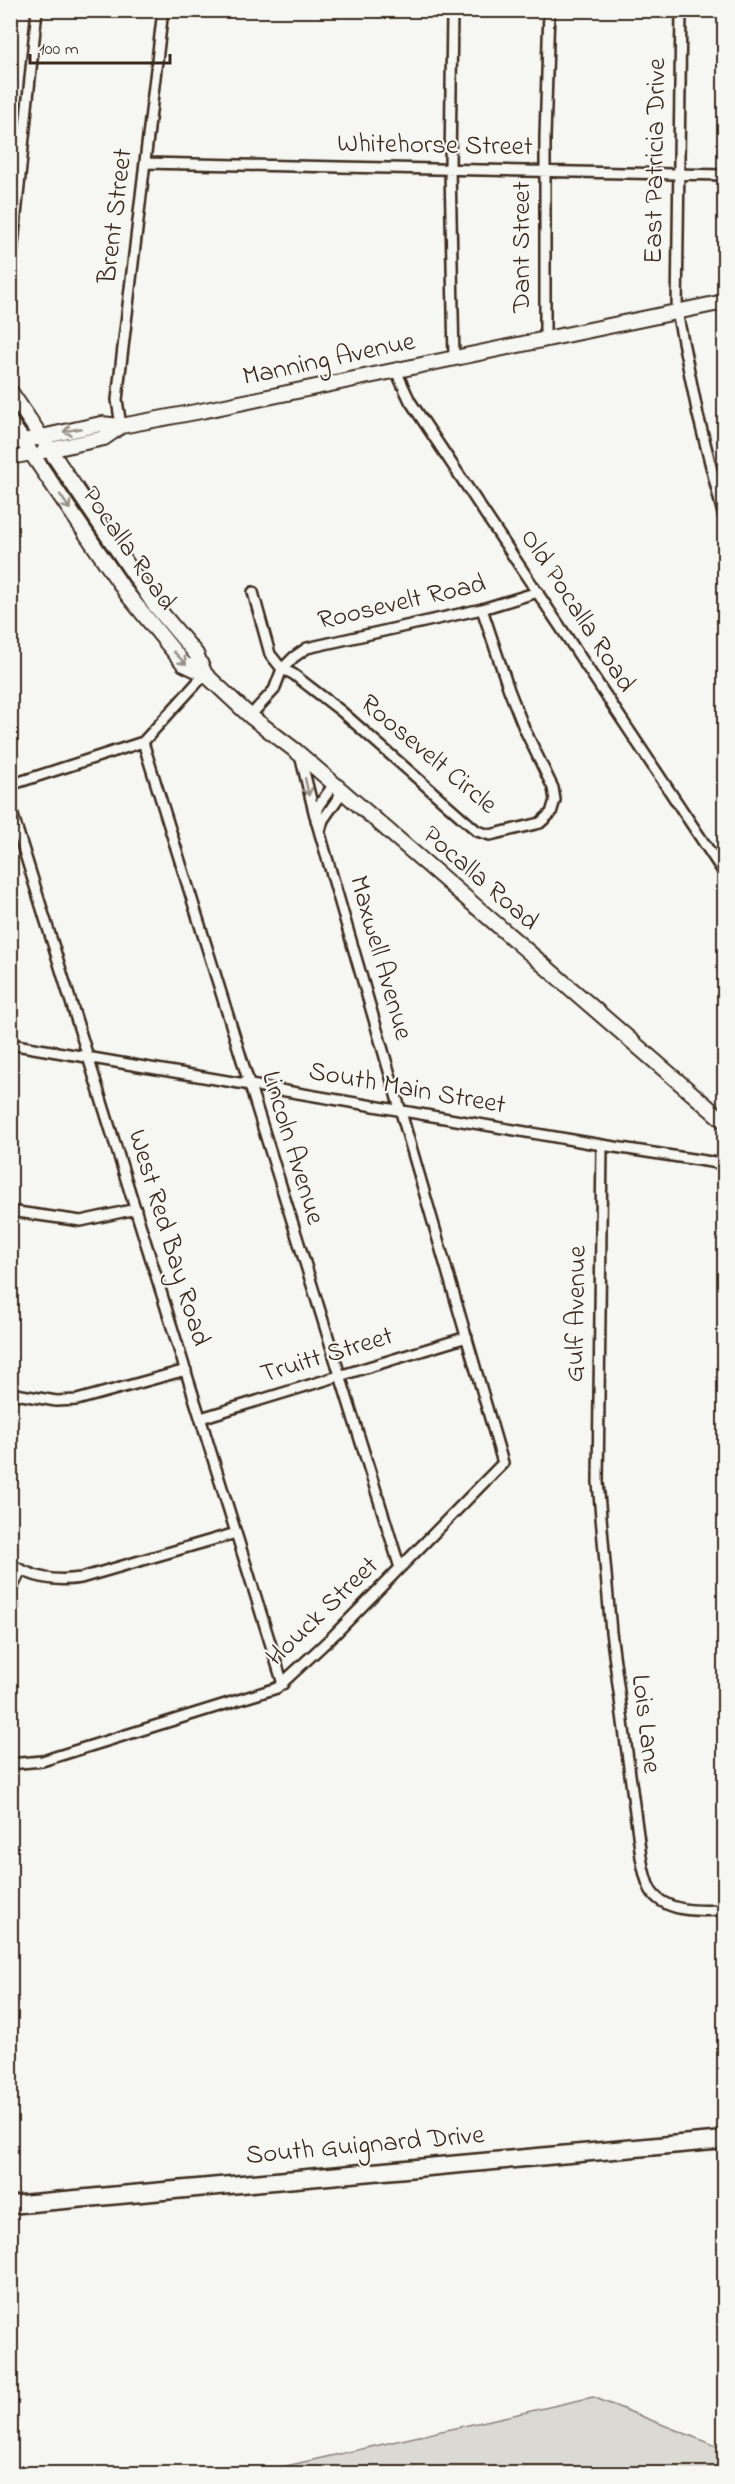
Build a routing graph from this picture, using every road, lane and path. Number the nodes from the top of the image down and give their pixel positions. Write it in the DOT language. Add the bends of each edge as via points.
graph roads {
  1 [pos="38,10"];
  2 [pos="163,10"];
  3 [pos="452,10"];
  4 [pos="549,10"];
  5 [pos="681,10"];
  6 [pos="145,163"];
  7 [pos="450,169"];
  8 [pos="545,171"];
  9 [pos="677,174"];
  10 [pos="724,176"];
  11 [pos="10,274"];
  12 [pos="724,302"];
  13 [pos="677,312"];
  14 [pos="545,340"];
  15 [pos="454,359"];
  16 [pos="396,371"];
  17 [pos="10,391"];
  18 [pos="10,422"];
  19 [pos="121,426"];
  20 [pos="41,436"];
  21 [pos="17,442"];
  22 [pos="50,450"];
  23 [pos="32,454"];
  24 [pos="10,458"];
  25 [pos="724,518"];
  26 [pos="253,592"];
  27 [pos="538,592"];
  28 [pos="482,609"];
  29 [pos="282,669"];
  30 [pos="205,674"];
  31 [pos="250,716"];
  32 [pos="143,742"];
  33 [pos="300,755"];
  34 [pos="10,785"];
  35 [pos="338,788"];
  36 [pos="10,806"];
  37 [pos="316,820"];
  38 [pos="320,833"];
  39 [pos="724,873"];
  40 [pos="10,1044"];
  41 [pos="89,1058"];
  42 [pos="249,1084"];
  43 [pos="402,1110"];
  44 [pos="724,1121"];
  45 [pos="602,1145"];
  46 [pos="724,1164"];
  47 [pos="136,1209"];
  48 [pos="10,1211"];
  49 [pos="467,1337"];
  50 [pos="186,1370"];
  51 [pos="339,1376"];
  52 [pos="10,1393"];
  53 [pos="201,1418"];
  54 [pos="598,1482"];
  55 [pos="236,1533"];
  56 [pos="10,1564"];
  57 [pos="400,1568"];
  58 [pos="21,1570"];
  59 [pos="10,1592"];
  60 [pos="10,1601"];
  61 [pos="10,1615"];
  62 [pos="283,1684"];
  63 [pos="10,1764"];
  64 [pos="724,1910"];
  65 [pos="724,2140"];
  66 [pos="10,2205"];
  1 -- 11 [label="street"];
  2 -- 6 [label="street, Brent Street"];
  3 -- 7 [label="street"];
  4 -- 8 [label="street, Dant Street"];
  5 -- 9 [label="street, East Patricia Drive"];
  6 -- 7 [label="street, Whitehorse Street"];
  6 -- 19 [label="street, Brent Street" via="117,400"];
  7 -- 8 [label="street, Whitehorse Street"];
  7 -- 15 [label="street"];
  8 -- 9 [label="street, Whitehorse Street"];
  8 -- 14 [label="street, Dant Street"];
  9 -- 10 [label="street, Whitehorse Street"];
  9 -- 13 [label="street, East Patricia Drive"];
  12 -- 13 [label="main road, Manning Avenue"];
  13 -- 14 [label="main road, Manning Avenue"];
  13 -- 25 [label="street, East Patricia Drive"];
  14 -- 15 [label="main road, Manning Avenue"];
  15 -- 16 [label="main road, Manning Avenue"];
  16 -- 19 [label="main road, Manning Avenue"];
  16 -- 27 [label="street, Old Pocalla Road" via="410,401"];
  17 -- 20 [label="main road, Pocalla Road"];
  18 -- 21 [label="main road, Pocalla Road"];
  19 -- 20 [label="main road, Manning Avenue, one-way" via="101,424"];
  19 -- 22 [label="main road, Manning Avenue" via="104,438"];
  20 -- 21 [label="main road, Manning Avenue"];
  20 -- 22 [label="main road, Pocalla Road"];
  21 -- 23 [label="main road, Pocalla Road"];
  22 -- 23 [label="main road, Manning Avenue"];
  22 -- 30 [label="main road, Pocalla Road" via="154,603 196,654"];
  23 -- 24 [label="main road, Manning Avenue"];
  23 -- 30 [label="main road, Pocalla Road, one-way" via="143,615 184,664"];
  26 -- 29 [label="street" via="270,654"];
  27 -- 28 [label="street, Roosevelt Road"];
  27 -- 39 [label="street, Old Pocalla Road"];
  28 -- 29 [label="street, Roosevelt Road" via="307,648"];
  28 -- 29 [label="street, Roosevelt Circle" via="524,728 555,795 551,813 540,824 490,835 477,831 341,711"];
  29 -- 31 [label="street" via="274,690"];
  30 -- 31 [label="main road, Pocalla Road"];
  30 -- 32 [label="street"];
  31 -- 33 [label="main road, Pocalla Road"];
  32 -- 34 [label="street"];
  32 -- 42 [label="street, Lincoln Avenue"];
  33 -- 35 [label="main road, Pocalla Road"];
  33 -- 37 [label="street, Maxwell Avenue, one-way"];
  35 -- 37 [label="street" via="319,805"];
  35 -- 38 [label="street"];
  35 -- 44 [label="main road, Pocalla Road"];
  36 -- 41 [label="street, West Red Bay Road"];
  37 -- 38 [label="street, Maxwell Avenue"];
  38 -- 43 [label="street, Maxwell Avenue"];
  40 -- 41 [label="street, South Main Street"];
  41 -- 42 [label="street, South Main Street"];
  41 -- 47 [label="street, West Red Bay Road"];
  42 -- 43 [label="street, South Main Street"];
  42 -- 51 [label="street, Lincoln Avenue"];
  43 -- 45 [label="street, South Main Street"];
  43 -- 49 [label="street, Maxwell Avenue"];
  45 -- 46 [label="street, South Main Street"];
  45 -- 54 [label="street, Gulf Avenue"];
  47 -- 48 [label="street" via="81,1221"];
  47 -- 50 [label="street, West Red Bay Road"];
  49 -- 51 [label="street, Truitt Street"];
  49 -- 57 [label="street, Houck Street" via="503,1463"];
  50 -- 52 [label="street" via="77,1400 56,1401"];
  50 -- 53 [label="street, West Red Bay Road"];
  51 -- 53 [label="street, Truitt Street"];
  51 -- 57 [label="street, Lincoln Avenue"];
  53 -- 55 [label="street, West Red Bay Road"];
  54 -- 64 [label="street, Lois Lane" via="610,1632 646,1879 664,1902 689,1910"];
  55 -- 58 [label="street" via="81,1578 55,1581"];
  55 -- 62 [label="street, West Red Bay Road"];
  56 -- 58 [label="street"];
  57 -- 62 [label="street, Houck Street"];
  58 -- 59 [label="street"];
  60 -- 61 [label="street"];
  62 -- 63 [label="street, Houck Street" via="42,1761"];
  65 -- 66 [label="highway, South Guignard Drive"];
}
